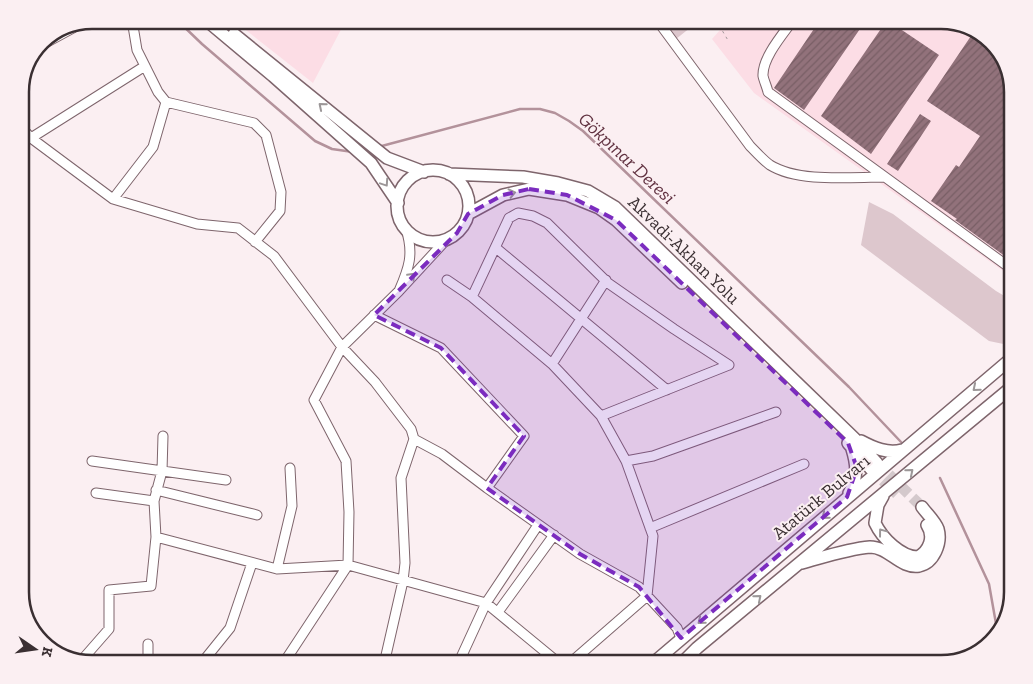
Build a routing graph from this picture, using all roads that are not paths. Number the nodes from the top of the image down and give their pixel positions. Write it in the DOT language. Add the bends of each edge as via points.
graph roads {
  1 [pos="134,29"];
  2 [pos="217,29"];
  3 [pos="228,29"];
  4 [pos="664,29"];
  5 [pos="786,29"];
  6 [pos="145,66"];
  7 [pos="166,102"];
  8 [pos="31,138"];
  9 [pos="424,172"];
  10 [pos="449,174"];
  11 [pos="885,177"];
  12 [pos="113,199"];
  13 [pos="398,203"];
  14 [pos="468,214"];
  15 [pos="406,229"];
  16 [pos="447,239"];
  17 [pos="255,242"];
  18 [pos="496,248"];
  19 [pos="1004,263"];
  20 [pos="447,280"];
  21 [pos="606,280"];
  22 [pos="399,291"];
  23 [pos="472,297"];
  24 [pos="374,316"];
  25 [pos="581,318"];
  26 [pos="342,347"];
  27 [pos="552,364"];
  28 [pos="1004,365"];
  29 [pos="667,390"];
  30 [pos="1004,393"];
  31 [pos="776,412"];
  32 [pos="601,416"];
  33 [pos="163,436"];
  34 [pos="414,439"];
  35 [pos="851,440"];
  36 [pos="902,450"];
  37 [pos="92,461"];
  38 [pos="626,461"];
  39 [pos="804,464"];
  40 [pos="874,466"];
  41 [pos="290,468"];
  42 [pos="162,471"];
  43 [pos="226,480"];
  44 [pos="486,488"];
  45 [pos="156,490"];
  46 [pos="885,492"];
  47 [pos="96,493"];
  48 [pos="847,497"];
  49 [pos="154,501"];
  50 [pos="257,515"];
  51 [pos="538,524"];
  52 [pos="650,528"];
  53 [pos="554,536"];
  54 [pos="156,537"];
  55 [pos="252,563"];
  56 [pos="798,564"];
  57 [pos="348,565"];
  58 [pos="277,570"];
  59 [pos="403,580"];
  60 [pos="647,596"];
  61 [pos="486,602"];
  62 [pos="498,612"];
  63 [pos="682,638"];
  64 [pos="148,644"];
  65 [pos="86,655"];
  66 [pos="148,655"];
  67 [pos="208,655"];
  68 [pos="290,655"];
  69 [pos="386,655"];
  70 [pos="462,655"];
  71 [pos="549,655"];
  72 [pos="580,655"];
  73 [pos="662,655"];
  74 [pos="690,655"];
  1 -- 6 [label="street" via="137,50"];
  2 -- 13 [label="main road, one-way" via="371,163"];
  9 -- 3 [label="main road, one-way" via="387,158"];
  4 -- 11 [label="street" via="750,146 768,164 782,172 806,177"];
  5 -- 11 [label="street" via="764,66 763,77 768,92"];
  6 -- 7 [label="street"];
  6 -- 8 [label="street"];
  7 -- 12 [label="street" via="153,147"];
  7 -- 17 [label="street" via="254,123 266,135 281,192 280,211"];
  8 -- 12 [label="street"];
  9 -- 10 [label="main road"];
  9 -- 13 [label="main road" via="404,186"];
  10 -- 14 [label="main road" via="466,191"];
  10 -- 35 [label="main road, Akvadi-Akhan Yolu" via="523,177 558,183 588,191 615,207"];
  11 -- 19 [label="street"];
  12 -- 17 [label="street" via="197,224 238,228"];
  13 -- 15 [label="main road" via="400,220"];
  14 -- 16 [label="main road" via="457,233"];
  14 -- 35 [label="main road, Akvadi-Akhan Yolu, one-way" via="503,195 529,189 567,195 599,208 616,220"];
  15 -- 16 [label="main road" via="425,241"];
  15 -- 22 [label="street" via="411,255"];
  22 -- 16 [label="street, one-way"];
  17 -- 26 [label="street" via="274,256"];
  18 -- 21 [label="street" via="509,218 518,214 532,216 547,223"];
  18 -- 23 [label="street"];
  18 -- 25 [label="street"];
  20 -- 23 [label="street"];
  21 -- 25 [label="street"];
  21 -- 29 [label="street" via="729,365"];
  22 -- 24 [label="street"];
  23 -- 27 [label="street"];
  24 -- 26 [label="street"];
  24 -- 44 [label="street" via="441,348 524,436"];
  25 -- 27 [label="street"];
  25 -- 29 [label="street"];
  26 -- 34 [label="street" via="375,382 411,429"];
  26 -- 57 [label="street" via="314,400 346,461"];
  27 -- 32 [label="street"];
  28 -- 36 [label="main road, Atatürk Bulvarı, one-way"];
  29 -- 32 [label="street"];
  46 -- 30 [label="main road, Atatürk Bulvarı, one-way"];
  31 -- 38 [label="street" via="653,456"];
  32 -- 38 [label="street"];
  33 -- 42 [label="street"];
  34 -- 44 [label="street" via="442,454"];
  34 -- 59 [label="street" via="401,478"];
  35 -- 36 [label="main road" via="887,451"];
  35 -- 40 [label="main road"];
  35 -- 48 [label="main road" via="857,468"];
  36 -- 48 [label="main road, Atatürk Bulvarı"];
  37 -- 42 [label="street"];
  38 -- 52 [label="street"];
  39 -- 52 [label="street"];
  41 -- 58 [label="street" via="292,506"];
  42 -- 43 [label="street"];
  42 -- 45 [label="street"];
  44 -- 51 [label="street"];
  45 -- 49 [label="street"];
  45 -- 50 [label="street"];
  46 -- 56 [label="main road, Atatürk Bulvarı"];
  56 -- 46 [label="main road, one-way" via="872,547 908,565 919,566 929,561 937,551 938,528 919,510 930,529 930,547 918,557 905,554 884,536 875,523 878,505"];
  47 -- 49 [label="street"];
  48 -- 63 [label="main road, Atatürk Bulvarı, one-way"];
  49 -- 54 [label="street"];
  51 -- 53 [label="street"];
  51 -- 61 [label="street"];
  52 -- 60 [label="street" via="653,536"];
  53 -- 60 [label="street" via="639,587"];
  53 -- 62 [label="street"];
  54 -- 55 [label="street"];
  54 -- 65 [label="street" via="151,586 109,590 109,629"];
  55 -- 58 [label="street"];
  55 -- 67 [label="street" via="230,628"];
  74 -- 56 [label="main road, Atatürk Bulvarı, one-way"];
  57 -- 58 [label="street"];
  57 -- 59 [label="street"];
  57 -- 68 [label="street"];
  59 -- 61 [label="street"];
  59 -- 69 [label="street"];
  60 -- 63 [label="street" via="677,628"];
  60 -- 72 [label="street"];
  61 -- 62 [label="street"];
  61 -- 70 [label="street"];
  62 -- 71 [label="street"];
  63 -- 73 [label="main road, Atatürk Bulvarı"];
  64 -- 66 [label="street"];
}
